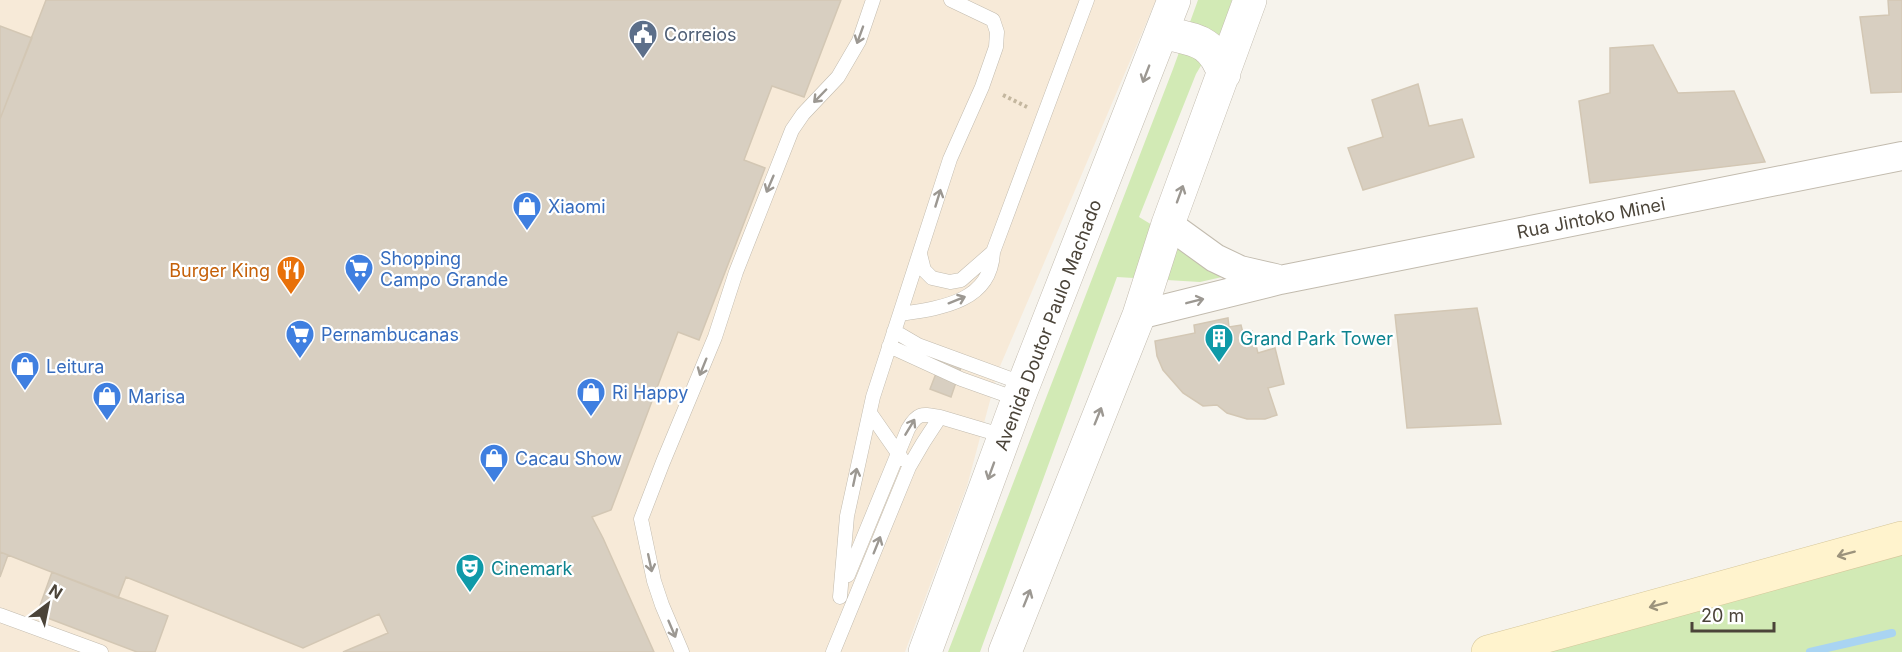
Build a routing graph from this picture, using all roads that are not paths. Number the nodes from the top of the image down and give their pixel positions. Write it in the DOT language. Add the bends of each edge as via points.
graph roads {
  1 [pos="873,0"];
  2 [pos="951,0"];
  3 [pos="1174,0"];
  4 [pos="1250,0"];
  5 [pos="1086,2"];
  6 [pos="1162,32"];
  7 [pos="1224,74"];
  8 [pos="1902,156"];
  9 [pos="1168,224"];
  10 [pos="993,252"];
  11 [pos="920,254"];
  12 [pos="1280,280"];
  13 [pos="900,314"];
  14 [pos="1139,315"];
  15 [pos="894,331"];
  16 [pos="889,346"];
  17 [pos="1021,392"];
  18 [pos="870,413"];
  19 [pos="940,417"];
  20 [pos="1004,436"];
  21 [pos="897,454"];
  22 [pos="909,467"];
  23 [pos="1902,538"];
  24 [pos="840,597"];
  25 [pos="855,600"];
  26 [pos="0,615"];
  27 [pos="932,649"];
  28 [pos="101,652"];
  29 [pos="682,652"];
  30 [pos="833,652"];
  31 [pos="1005,652"];
  32 [pos="1488,652"];
  1 -- 29 [label="lane, one-way" via="859,41 838,77 792,130 715,337 641,519 654,581"];
  11 -- 2 [label="lane, one-way" via="950,159 996,47 993,20"];
  3 -- 6 [label="street, Avenida Doutor Paulo Machado"];
  4 -- 7 [label="street"];
  5 -- 10 [label="lane"];
  6 -- 7 [label="street" via="1207,46 1219,58"];
  6 -- 17 [label="street, Avenida Doutor Paulo Machado, one-way"];
  9 -- 7 [label="street, one-way"];
  8 -- 12 [label="street, Rua Jintoko Minei"];
  9 -- 12 [label="street, Rua Jintoko Minei" via="1215,258 1240,270"];
  9 -- 14 [label="street"];
  10 -- 11 [label="lane" via="961,280 950,282 932,278 924,270"];
  13 -- 10 [label="lane, one-way" via="956,302 976,292 989,277"];
  11 -- 13 [label="lane"];
  14 -- 12 [label="street, Rua Jintoko Minei, one-way"];
  13 -- 15 [label="lane"];
  31 -- 14 [label="street, one-way"];
  15 -- 16 [label="lane"];
  15 -- 17 [label="lane"];
  16 -- 17 [label="lane" via="961,380"];
  16 -- 18 [label="lane"];
  17 -- 20 [label="street, Avenida Doutor Paulo Machado"];
  18 -- 21 [label="lane"];
  24 -- 18 [label="lane, one-way" via="847,516"];
  19 -- 20 [label="lane"];
  21 -- 19 [label="lane, one-way" via="914,418 921,414"];
  19 -- 22 [label="lane"];
  20 -- 27 [label="street, Avenida Doutor Paulo Machado, one-way"];
  21 -- 22 [label="lane"];
  21 -- 24 [label="lane"];
  25 -- 22 [label="lane, one-way"];
  23 -- 32 [label="main road, one-way"];
  24 -- 25 [label="lane"];
  25 -- 30 [label="lane"];
  26 -- 28 [label="lane"];
}
